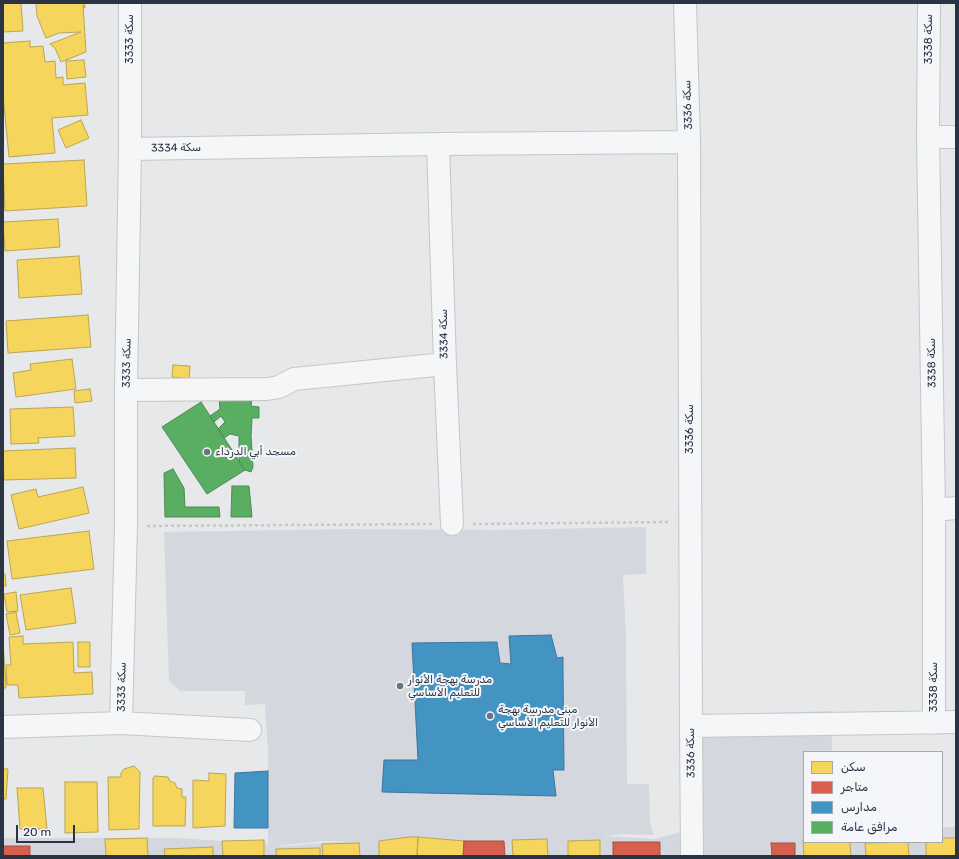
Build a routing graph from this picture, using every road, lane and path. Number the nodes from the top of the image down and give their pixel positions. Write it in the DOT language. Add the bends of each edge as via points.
graph roads {
  1 [pos="130,3"];
  2 [pos="684,3"];
  3 [pos="929,3"];
  4 [pos="928,137"];
  5 [pos="956,137"];
  6 [pos="689,142"];
  7 [pos="438,144"];
  8 [pos="130,149"];
  9 [pos="445,364"];
  10 [pos="126,390"];
  11 [pos="956,508"];
  12 [pos="934,510"];
  13 [pos="690,522"];
  14 [pos="452,524"];
  15 [pos="126,526"];
  16 [pos="956,722"];
  17 [pos="934,723"];
  18 [pos="121,724"];
  19 [pos="691,726"];
  20 [pos="3,727"];
  21 [pos="250,730"];
  22 [pos="692,856"];
  1 -- 8 [label="street, سكة 3333"];
  2 -- 6 [label="street, سكة 3336"];
  3 -- 4 [label="street, سكة 3338"];
  4 -- 5 [label="street"];
  4 -- 12 [label="street, سكة 3338"];
  6 -- 7 [label="street, سكة 3334"];
  6 -- 13 [label="street, سكة 3336"];
  7 -- 8 [label="street, سكة 3334"];
  7 -- 9 [label="street, سكة 3334"];
  8 -- 10 [label="street, سكة 3333"];
  9 -- 10 [label="street" via="294,379 279,387 267,389"];
  9 -- 14 [label="street, سكة 3334"];
  10 -- 15 [label="street, سكة 3333"];
  11 -- 12 [label="street"];
  12 -- 17 [label="street, سكة 3338"];
  13 -- 14 [label="path"];
  13 -- 19 [label="street, سكة 3336"];
  14 -- 15 [label="path"];
  15 -- 18 [label="street, سكة 3333"];
  16 -- 17 [label="street, سكة 3338"];
  17 -- 19 [label="street, سكة 3338"];
  18 -- 20 [label="street, سكة 3333"];
  18 -- 21 [label="street, سكة 3333"];
  19 -- 22 [label="street, سكة 3336"];
}
